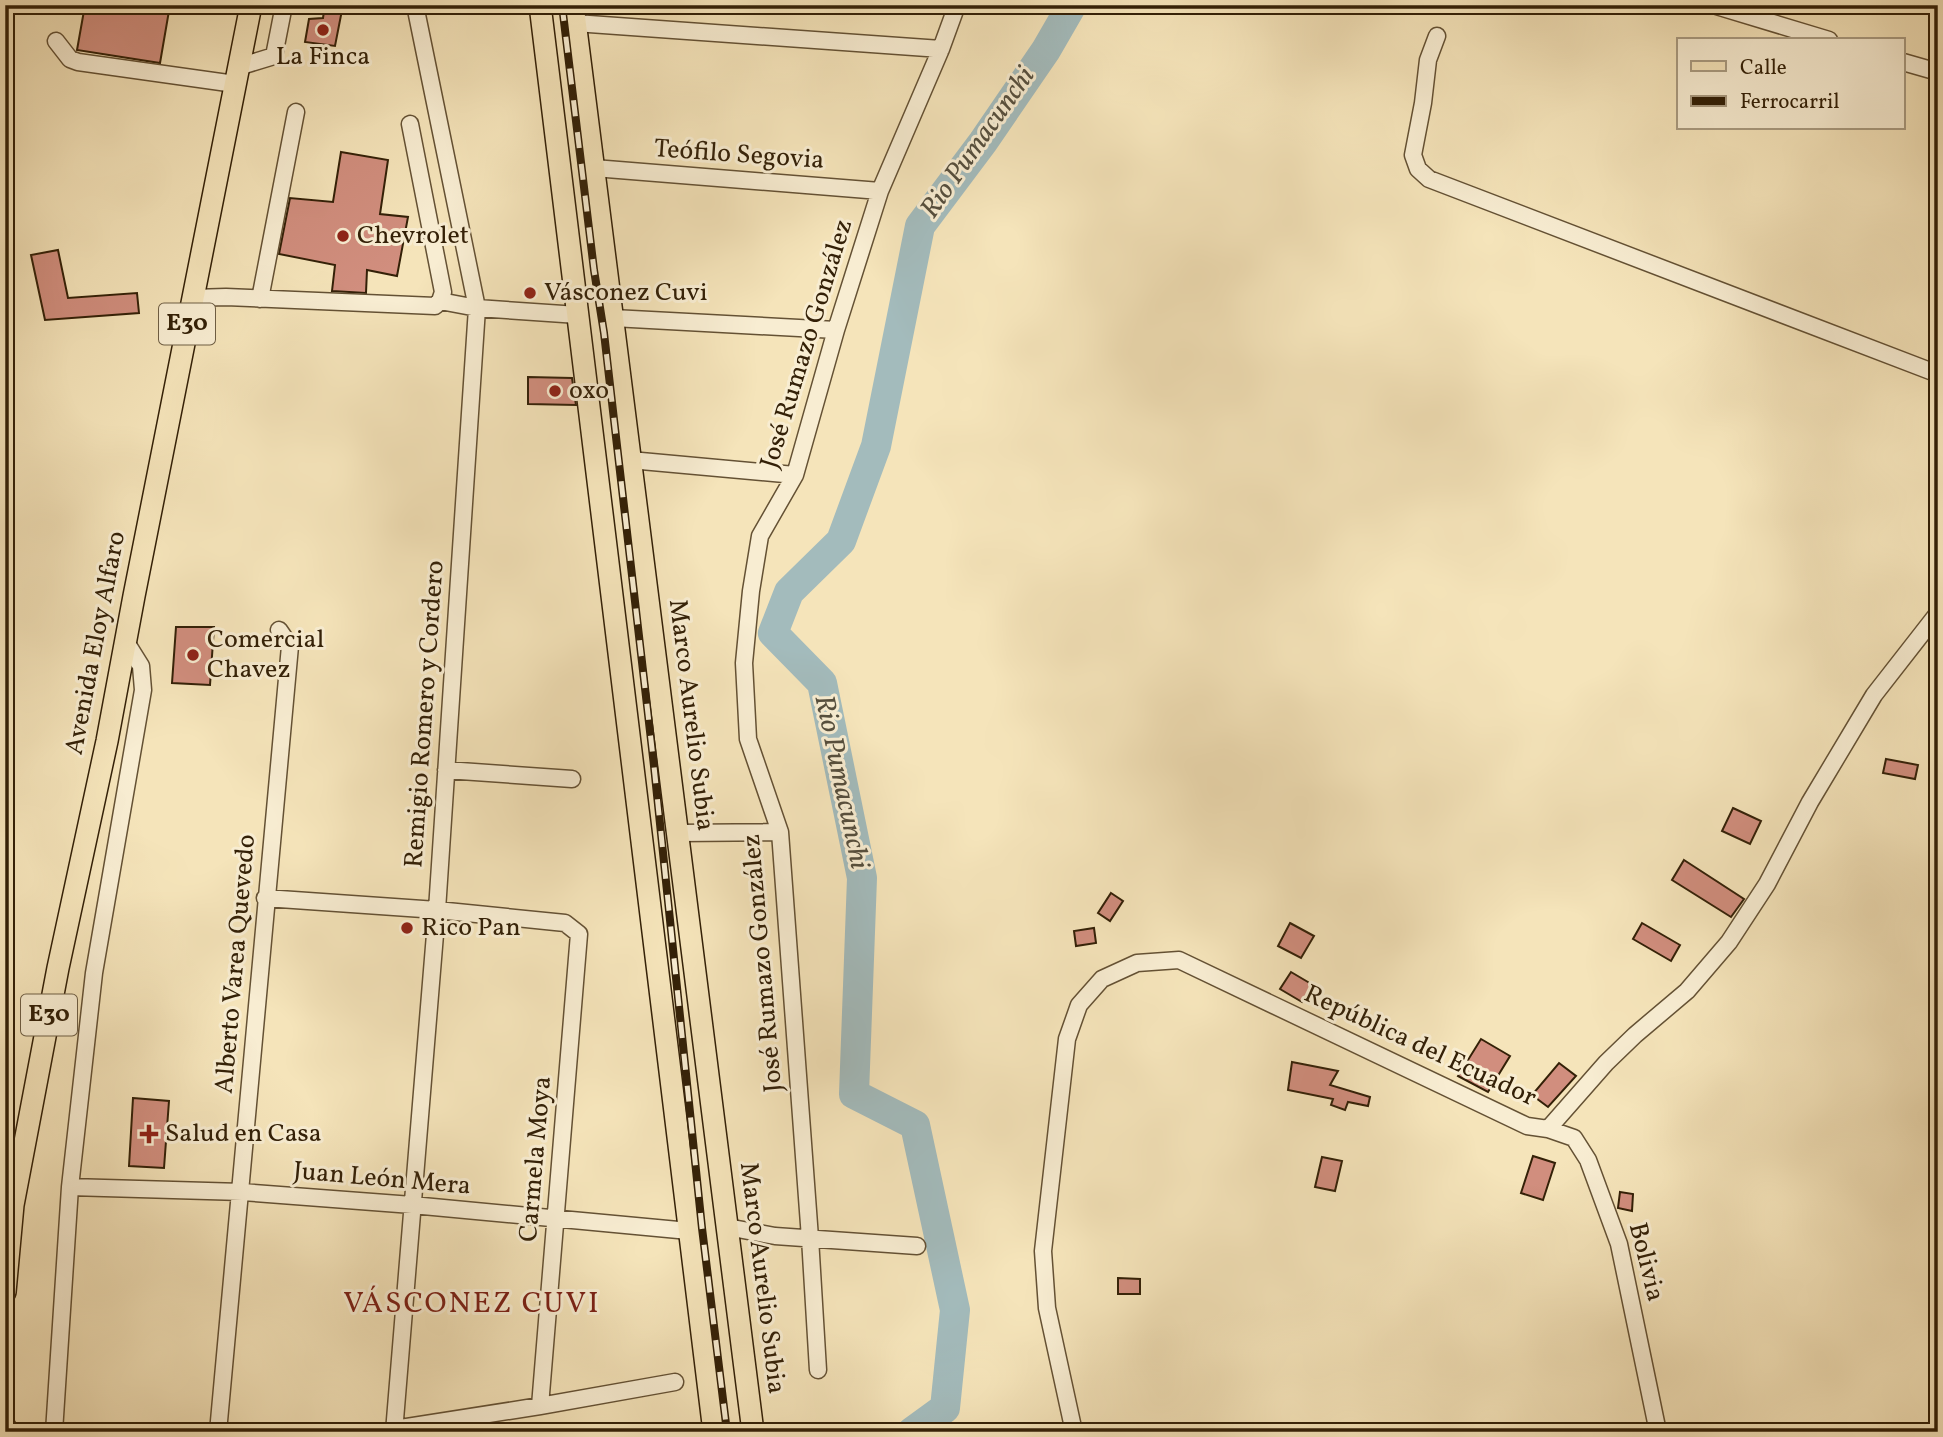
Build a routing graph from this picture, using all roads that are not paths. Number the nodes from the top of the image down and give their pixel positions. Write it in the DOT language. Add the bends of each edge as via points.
graph roads {
  1 [pos="251,5"];
  2 [pos="284,5"];
  3 [pos="415,5"];
  4 [pos="540,5"];
  5 [pos="957,5"];
  6 [pos="1713,5"];
  7 [pos="574,14"];
  8 [pos="1437,36"];
  9 [pos="1822,38"];
  10 [pos="55,41"];
  11 [pos="941,49"];
  12 [pos="1904,62"];
  13 [pos="1938,72"];
  14 [pos="237,76"];
  15 [pos="296,111"];
  16 [pos="410,124"];
  17 [pos="594,168"];
  18 [pos="880,191"];
  19 [pos="192,298"];
  20 [pos="260,299"];
  21 [pos="440,301"];
  22 [pos="477,308"];
  23 [pos="578,315"];
  24 [pos="613,318"];
  25 [pos="836,330"];
  26 [pos="1938,374"];
  27 [pos="631,460"];
  28 [pos="795,475"];
  29 [pos="1938,613"];
  30 [pos="279,630"];
  31 [pos="1930,633"];
  32 [pos="126,642"];
  33 [pos="446,770"];
  34 [pos="572,779"];
  35 [pos="780,832"];
  36 [pos="678,833"];
  37 [pos="265,898"];
  38 [pos="437,911"];
  39 [pos="1548,1129"];
  40 [pos="70,1187"];
  41 [pos="242,1192"];
  42 [pos="412,1205"];
  43 [pos="555,1218"];
  44 [pos="727,1227"];
  45 [pos="689,1231"];
  46 [pos="810,1238"];
  47 [pos="917,1246"];
  48 [pos="5,1292"];
  49 [pos="818,1370"];
  50 [pos="675,1382"];
  51 [pos="540,1406"];
  52 [pos="394,1430"];
  53 [pos="54,1432"];
  54 [pos="218,1432"];
  55 [pos="713,1432"];
  56 [pos="753,1432"];
  57 [pos="1074,1432"];
  58 [pos="1658,1432"];
  1 -- 14 [label="main road, Avenida Eloy Alfaro / E30"];
  2 -- 14 [label="street" via="274,57"];
  3 -- 22 [label="street, Remigio Romero y Cordero"];
  4 -- 23 [label="main road"];
  5 -- 11 [label="street, José Rumazo González"];
  6 -- 9 [label="street"];
  7 -- 11 [label="street"];
  7 -- 17 [label="main road, Marco Aurelio Subia"];
  8 -- 26 [label="street" via="1428,60 1413,155 1418,169 1429,178"];
  10 -- 14 [label="street" via="78,62"];
  11 -- 18 [label="street, José Rumazo González"];
  12 -- 13 [label="street"];
  14 -- 19 [label="main road, Avenida Eloy Alfaro / E30"];
  15 -- 20 [label="street"];
  16 -- 21 [label="street" via="443,292"];
  17 -- 18 [label="street, Teófilo Segovia"];
  17 -- 24 [label="main road, Marco Aurelio Subia"];
  18 -- 25 [label="street, José Rumazo González"];
  19 -- 20 [label="street"];
  19 -- 32 [label="main road, Avenida Eloy Alfaro / E30"];
  20 -- 21 [label="street" via="435,306"];
  21 -- 22 [label="street"];
  22 -- 23 [label="street"];
  22 -- 33 [label="street, Remigio Romero y Cordero"];
  23 -- 45 [label="main road"];
  24 -- 25 [label="street"];
  24 -- 27 [label="main road, Marco Aurelio Subia"];
  25 -- 28 [label="street, José Rumazo González"];
  27 -- 28 [label="street"];
  27 -- 36 [label="main road, Marco Aurelio Subia"];
  28 -- 35 [label="street, José Rumazo González" via="761,536 744,663 748,739"];
  29 -- 31 [label="street, República del Ecuador"];
  30 -- 37 [label="street, Alberto Varea Quevedo" via="290,646"];
  31 -- 39 [label="street, República del Ecuador" via="1874,695 1729,942 1687,991 1606,1063"];
  32 -- 40 [label="street" via="141,666 143,690 94,973"];
  32 -- 48 [label="main road, Avenida Eloy Alfaro / E30" via="13,1205"];
  33 -- 34 [label="street"];
  33 -- 38 [label="street, Remigio Romero y Cordero"];
  35 -- 36 [label="street"];
  35 -- 46 [label="street, José Rumazo González"];
  36 -- 44 [label="main road, Marco Aurelio Subia"];
  37 -- 38 [label="street"];
  37 -- 41 [label="street, Alberto Varea Quevedo"];
  38 -- 42 [label="street, Remigio Romero y Cordero"];
  38 -- 43 [label="street, Carmela Moya" via="565,923 579,934"];
  39 -- 57 [label="street, República del Ecuador" via="1527,1126 1179,960 1137,963 1102,979 1079,1005 1067,1039 1043,1251 1047,1308"];
  39 -- 58 [label="street, Bolivia" via="1574,1138 1588,1160 1619,1244"];
  40 -- 41 [label="street, Juan León Mera"];
  40 -- 53 [label="street"];
  41 -- 42 [label="street, Juan León Mera"];
  41 -- 54 [label="street, Alberto Varea Quevedo"];
  42 -- 43 [label="street, Juan León Mera"];
  42 -- 52 [label="street, Remigio Romero y Cordero"];
  43 -- 45 [label="street, Juan León Mera"];
  43 -- 51 [label="street, Carmela Moya"];
  44 -- 46 [label="street"];
  44 -- 56 [label="main road, Marco Aurelio Subia"];
  45 -- 55 [label="main road"];
  46 -- 47 [label="street"];
  46 -- 49 [label="street, José Rumazo González"];
  50 -- 51 [label="street"];
  51 -- 52 [label="street"];
}
